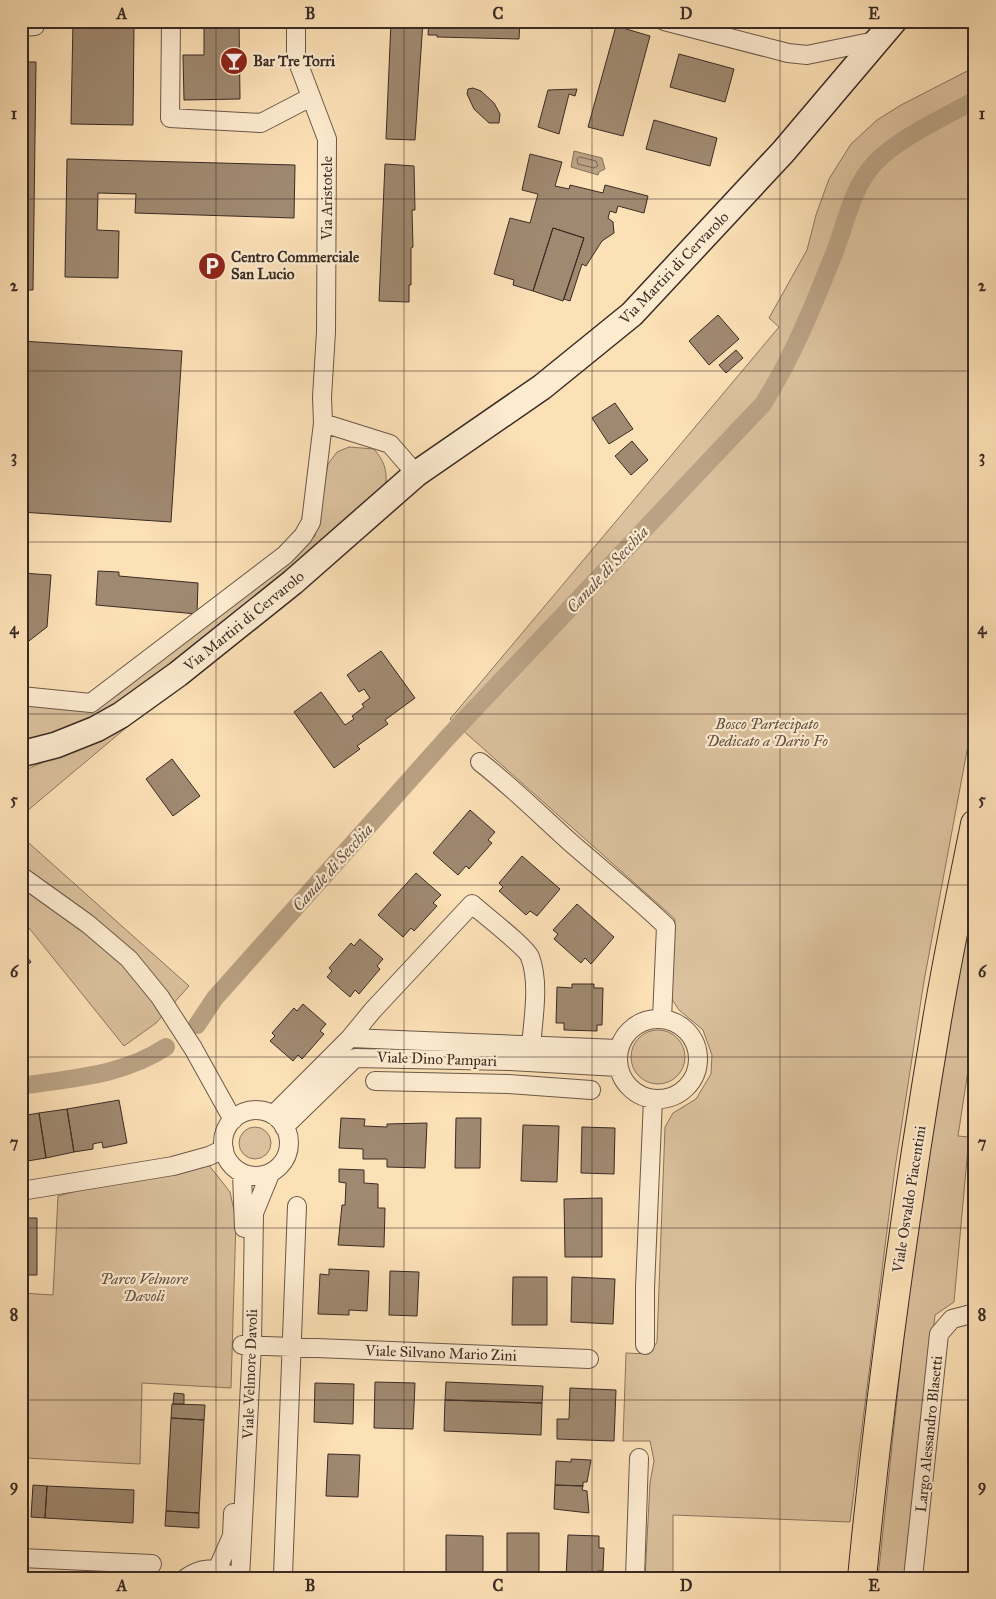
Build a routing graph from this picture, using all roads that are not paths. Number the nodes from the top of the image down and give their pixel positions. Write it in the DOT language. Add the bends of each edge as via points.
graph roads {
  1 [pos="171,21"];
  2 [pos="296,21"];
  3 [pos="664,21"];
  4 [pos="887,30"];
  5 [pos="311,97"];
  6 [pos="326,332"];
  7 [pos="323,423"];
  8 [pos="416,474"];
  9 [pos="21,696"];
  10 [pos="56,745"];
  11 [pos="21,754"];
  12 [pos="480,762"];
  13 [pos="21,767"];
  14 [pos="975,824"];
  15 [pos="21,876"];
  16 [pos="662,1018"];
  17 [pos="350,1038"];
  18 [pos="531,1047"];
  19 [pos="618,1058"];
  20 [pos="510,1061"];
  21 [pos="375,1081"];
  22 [pos="508,1084"];
  23 [pos="591,1090"];
  24 [pos="653,1099"];
  25 [pos="233,1120"];
  26 [pos="279,1121"];
  27 [pos="224,1149"];
  28 [pos="242,1173"];
  29 [pos="270,1174"];
  30 [pos="21,1191"];
  31 [pos="297,1206"];
  32 [pos="975,1313"];
  33 [pos="247,1345"];
  34 [pos="645,1345"];
  35 [pos="292,1347"];
  36 [pos="589,1360"];
  37 [pos="639,1458"];
  38 [pos="21,1558"];
  39 [pos="152,1564"];
  40 [pos="217,1570"];
  41 [pos="283,1575"];
  42 [pos="186,1578"];
  43 [pos="233,1578"];
  44 [pos="240,1578"];
  45 [pos="635,1578"];
  46 [pos="862,1578"];
  47 [pos="913,1578"];
  1 -- 5 [label="street" via="170,118 261,123"];
  2 -- 5 [label="street, Via Aristotele" via="296,57"];
  3 -- 4 [label="street" via="807,55"];
  4 -- 8 [label="main road, Via Martiri di Cervarolo" via="783,152 632,314 542,387"];
  5 -- 6 [label="street, Via Aristotele" via="327,139"];
  6 -- 7 [label="street, Via Martiri di Cervarolo"];
  7 -- 8 [label="street" via="390,444"];
  7 -- 9 [label="street, Via Martiri di Cervarolo" via="311,522 303,536 284,555 91,703"];
  8 -- 10 [label="main road, Via Martiri di Cervarolo" via="293,582 178,674 96,729"];
  10 -- 11 [label="main road, Via Martiri di Cervarolo"];
  10 -- 13 [label="main road, Via Martiri di Cervarolo"];
  12 -- 16 [label="street" via="513,787 666,926"];
  14 -- 46 [label="main road, Viale Osvaldo Piacentini" via="937,1018 896,1286 876,1429"];
  15 -- 25 [label="street" via="129,958 160,996"];
  16 -- 19 [label="street" via="635,1026 623,1039"];
  16 -- 24 [label="street" via="685,1029 695,1045 698,1064 688,1087 678,1095"];
  17 -- 18 [label="street, Viale Dino Pampari"];
  17 -- 18 [label="street" via="472,904 530,956 534,977"];
  17 -- 26 [label="street"];
  18 -- 19 [label="street, Viale Dino Pampari"];
  19 -- 20 [label="street, Viale Dino Pampari"];
  19 -- 24 [label="street" via="622,1079 630,1089"];
  20 -- 22 [label="street"];
  20 -- 26 [label="street, Viale Dino Pampari" via="355,1058"];
  21 -- 22 [label="street"];
  22 -- 23 [label="street"];
  24 -- 34 [label="street"];
  25 -- 26 [label="street" via="254,1111"];
  25 -- 27 [label="street" via="224,1138"];
  26 -- 29 [label="street, Viale Velmore Davoli" via="289,1140 288,1152 279,1168"];
  27 -- 28 [label="street" via="229,1162"];
  27 -- 30 [label="street" via="173,1166"];
  28 -- 29 [label="street" via="253,1176"];
  28 -- 33 [label="street, Viale Velmore Davoli"];
  29 -- 33 [label="street, Viale Velmore Davoli" via="254,1213"];
  31 -- 35 [label="street"];
  32 -- 47 [label="street, Largo Alessandro Blasetti" via="952,1319 939,1334"];
  33 -- 35 [label="street, Viale Silvano Mario Zini"];
  33 -- 40 [label="street, Viale Velmore Davoli" via="232,1536"];
  33 -- 44 [label="street, Viale Velmore Davoli"];
  35 -- 36 [label="street, Viale Silvano Mario Zini"];
  35 -- 41 [label="street"];
  37 -- 45 [label="street"];
  38 -- 39 [label="street"];
  40 -- 42 [label="street" via="204,1569"];
  40 -- 43 [label="street"];
}
